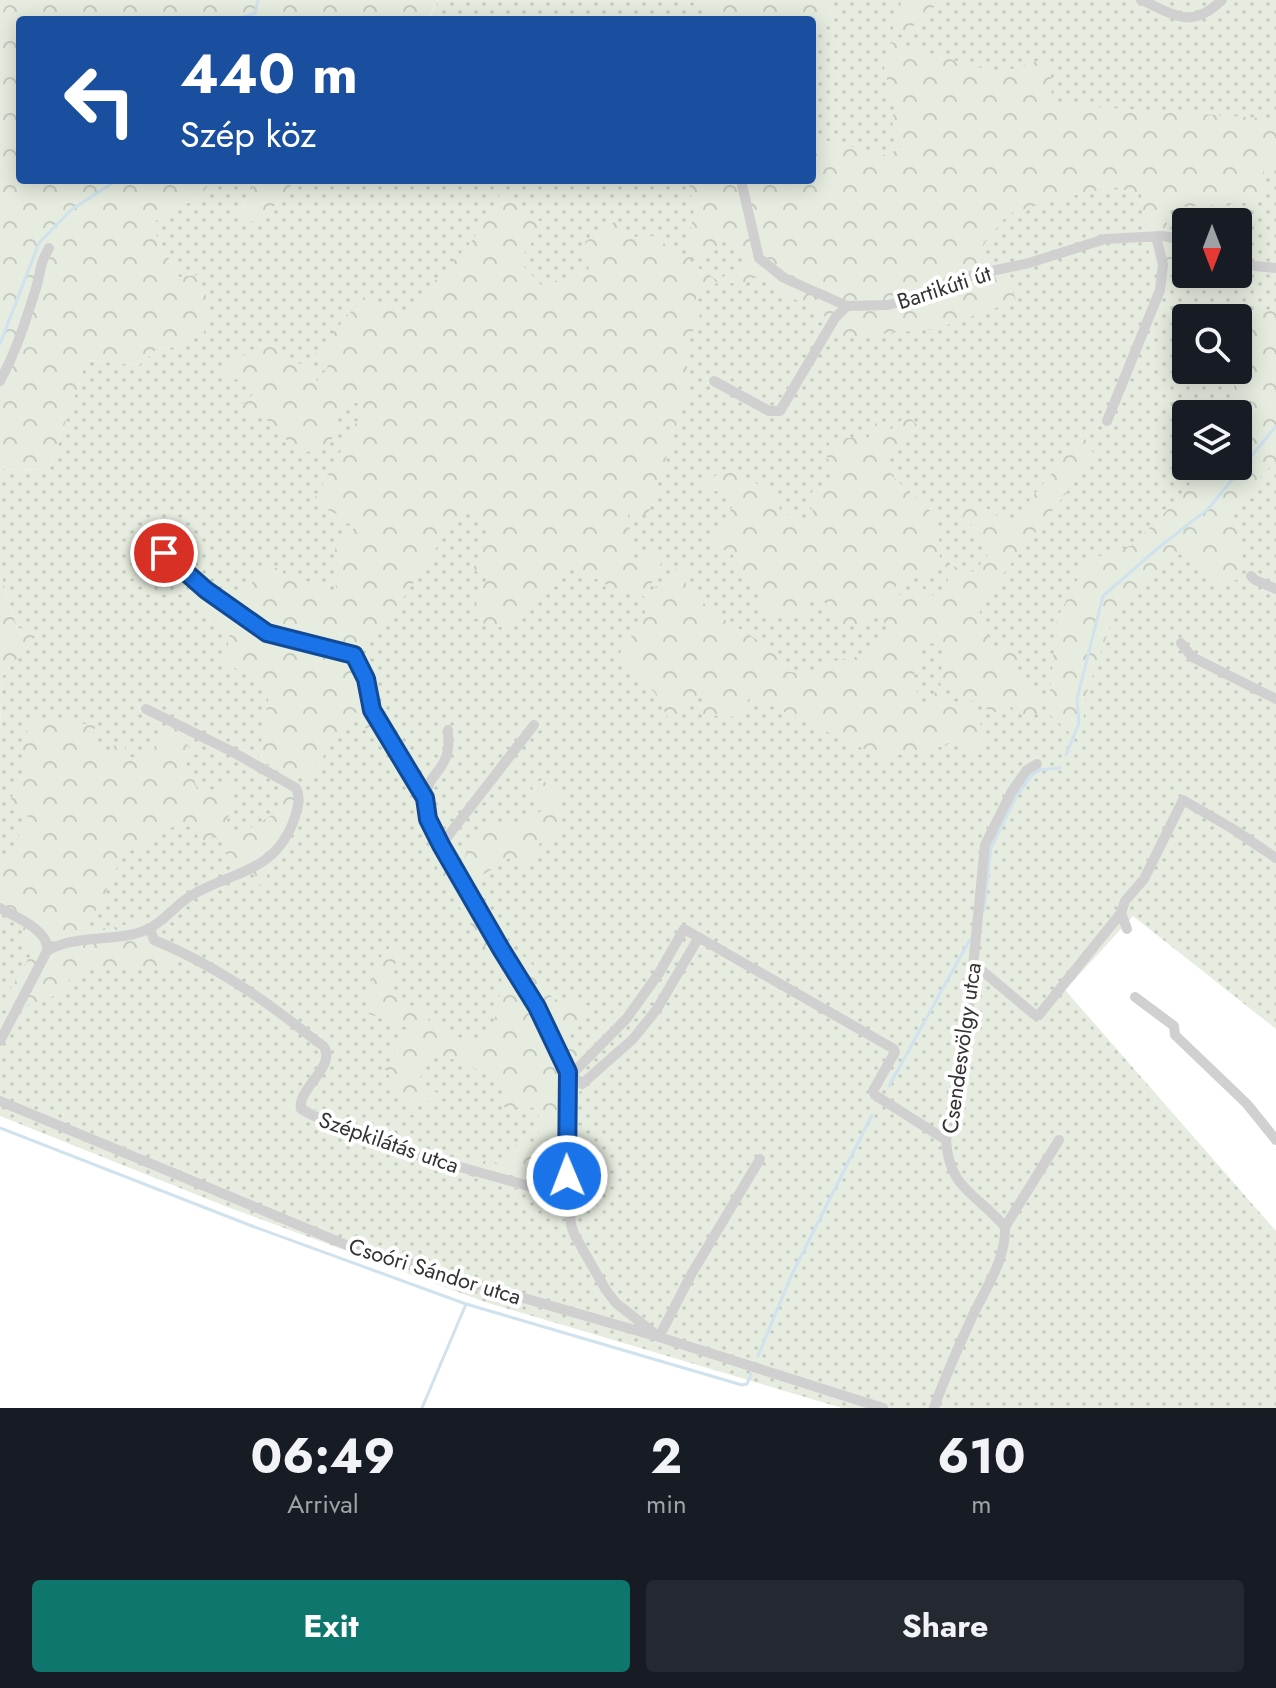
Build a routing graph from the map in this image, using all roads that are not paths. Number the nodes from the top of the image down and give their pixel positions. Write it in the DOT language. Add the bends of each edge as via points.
graph roads {
  1 [pos="1141,0"];
  2 [pos="1222,0"];
  3 [pos="742,185"];
  4 [pos="1156,236"];
  5 [pos="1172,238"];
  6 [pos="49,248"];
  7 [pos="1252,265"];
  8 [pos="1276,268"];
  9 [pos="847,306"];
  10 [pos="0,381"];
  11 [pos="714,381"];
  12 [pos="1107,421"];
  13 [pos="164,553"];
  14 [pos="1251,576"];
  15 [pos="1276,589"];
  16 [pos="1181,643"];
  17 [pos="1276,699"];
  18 [pos="146,709"];
  19 [pos="534,725"];
  20 [pos="448,730"];
  21 [pos="1037,764"];
  22 [pos="425,798"];
  23 [pos="441,845"];
  24 [pos="1276,858"];
  25 [pos="0,908"];
  26 [pos="1121,913"];
  27 [pos="150,929"];
  28 [pos="1127,929"];
  29 [pos="699,937"];
  30 [pos="47,951"];
  31 [pos="974,964"];
  32 [pos="1135,997"];
  33 [pos="0,1041"];
  34 [pos="569,1073"];
  35 [pos="0,1101"];
  36 [pos="946,1140"];
  37 [pos="1059,1140"];
  38 [pos="1276,1140"];
  39 [pos="760,1159"];
  40 [pos="568,1197"];
  41 [pos="1005,1227"];
  42 [pos="659,1337"];
  43 [pos="883,1408"];
  44 [pos="934,1408"];
  1 -- 2 [label="street" via="1193,19"];
  3 -- 9 [label="street" via="759,258 784,278"];
  4 -- 5 [label="street, Bartikúti út"];
  4 -- 9 [label="street, Bartikúti út" via="1105,239 973,275 926,296 888,305"];
  4 -- 12 [label="street" via="1163,265 1160,290"];
  6 -- 10 [label="street"];
  7 -- 8 [label="street"];
  9 -- 11 [label="street" via="780,411 769,411"];
  13 -- 22 [label="street" via="267,633 354,655 372,710"];
  14 -- 15 [label="street"];
  16 -- 17 [label="street" via="1192,657"];
  18 -- 27 [label="street" via="233,752 296,788 300,796 289,835 269,858 190,896"];
  19 -- 23 [label="street"];
  20 -- 22 [label="street" via="445,760 430,779"];
  21 -- 31 [label="street, Csendesvölgy utca" via="1012,791 985,845"];
  22 -- 23 [label="street"];
  23 -- 34 [label="street" via="537,1007"];
  24 -- 26 [label="street" via="1183,800"];
  25 -- 30 [label="street" via="46,939"];
  26 -- 28 [label="street"];
  26 -- 31 [label="street" via="1039,1015"];
  27 -- 30 [label="street" via="74,941"];
  27 -- 40 [label="street, Szépkilátás utca" via="154,940 215,970 324,1046 324,1065 301,1098 301,1109 417,1155"];
  29 -- 34 [label="street" via="684,929 627,1018"];
  29 -- 34 [label="street" via="633,1039 582,1084"];
  29 -- 36 [label="street" via="894,1049 875,1095"];
  30 -- 33 [label="street"];
  31 -- 36 [label="street, Csendesvölgy utca"];
  32 -- 38 [label="street" via="1174,1026 1175,1035 1247,1104"];
  34 -- 40 [label="street"];
  35 -- 42 [label="street, Csoóri Sándor utca" via="361,1251"];
  36 -- 41 [label="street, Csendesvölgy utca" via="954,1177"];
  37 -- 41 [label="street"];
  39 -- 42 [label="street"];
  40 -- 42 [label="street" via="575,1236 606,1290"];
  41 -- 44 [label="street" via="1003,1251"];
  42 -- 43 [label="street, Csoóri Sándor utca"];
}
